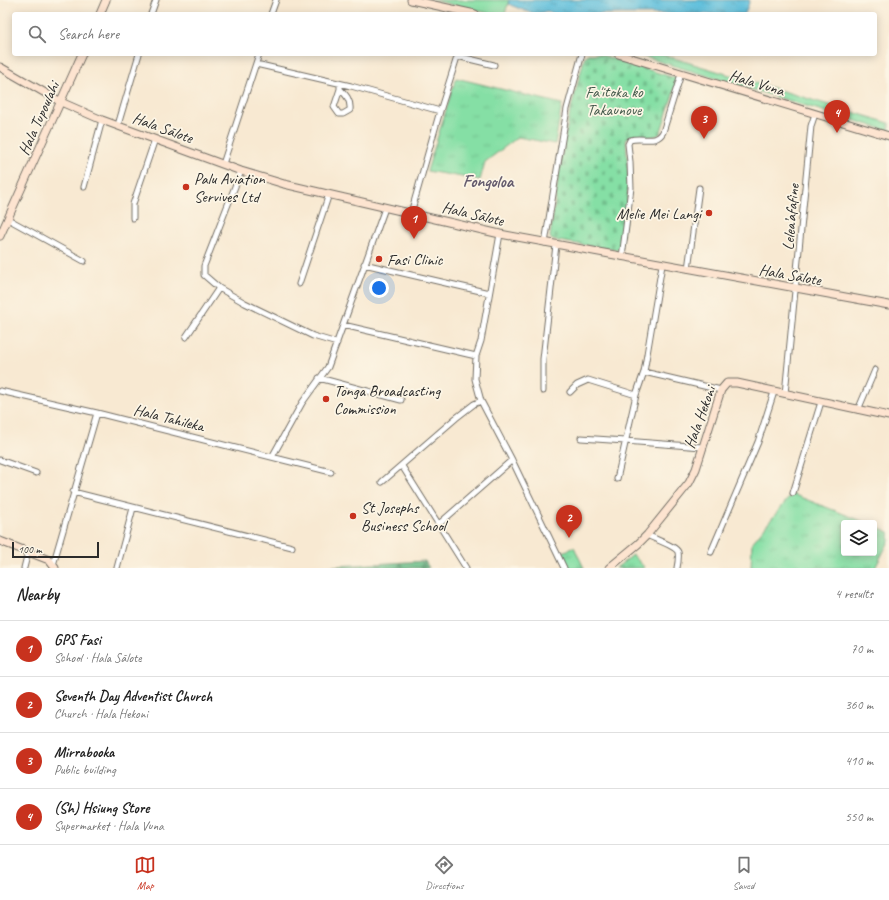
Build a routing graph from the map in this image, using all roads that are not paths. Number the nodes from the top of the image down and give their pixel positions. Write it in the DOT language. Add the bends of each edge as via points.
graph roads {
  1 [pos="106,0"];
  2 [pos="156,0"];
  3 [pos="276,0"];
  4 [pos="411,0"];
  5 [pos="101,12"];
  6 [pos="152,12"];
  7 [pos="272,12"];
  8 [pos="463,12"];
  9 [pos="81,56"];
  10 [pos="138,56"];
  11 [pos="258,56"];
  12 [pos="458,56"];
  13 [pos="462,56"];
  14 [pos="581,56"];
  15 [pos="624,56"];
  16 [pos="256,64"];
  17 [pos="494,65"];
  18 [pos="0,67"];
  19 [pos="681,74"];
  20 [pos="340,86"];
  21 [pos="61,102"];
  22 [pos="440,111"];
  23 [pos="815,114"];
  24 [pos="102,120"];
  25 [pos="118,126"];
  26 [pos="889,136"];
  27 [pos="155,139"];
  28 [pos="223,164"];
  29 [pos="241,171"];
  30 [pos="84,187"];
  31 [pos="699,188"];
  32 [pos="329,194"];
  33 [pos="385,208"];
  34 [pos="411,213"];
  35 [pos="133,218"];
  36 [pos="8,219"];
  37 [pos="500,234"];
  38 [pos="0,236"];
  39 [pos="545,243"];
  40 [pos="556,245"];
  41 [pos="622,257"];
  42 [pos="84,261"];
  43 [pos="364,264"];
  44 [pos="662,265"];
  45 [pos="688,269"];
  46 [pos="299,284"];
  47 [pos="220,288"];
  48 [pos="796,289"];
  49 [pos="489,293"];
  50 [pos="889,305"];
  51 [pos="343,325"];
  52 [pos="186,337"];
  53 [pos="337,343"];
  54 [pos="476,356"];
  55 [pos="875,370"];
  56 [pos="644,372"];
  57 [pos="320,378"];
  58 [pos="721,390"];
  59 [pos="0,391"];
  60 [pos="543,391"];
  61 [pos="570,392"];
  62 [pos="774,392"];
  63 [pos="785,394"];
  64 [pos="636,395"];
  65 [pos="401,400"];
  66 [pos="481,400"];
  67 [pos="821,402"];
  68 [pos="858,410"];
  69 [pos="97,412"];
  70 [pos="889,416"];
  71 [pos="580,438"];
  72 [pos="625,441"];
  73 [pos="702,447"];
  74 [pos="272,457"];
  75 [pos="0,460"];
  76 [pos="512,460"];
  77 [pos="402,466"];
  78 [pos="331,472"];
  79 [pos="36,473"];
  80 [pos="617,479"];
  81 [pos="382,482"];
  82 [pos="73,492"];
  83 [pos="793,493"];
  84 [pos="133,508"];
  85 [pos="438,524"];
  86 [pos="647,535"];
  87 [pos="0,541"];
  88 [pos="292,547"];
  89 [pos="28,552"];
  90 [pos="711,552"];
  91 [pos="54,567"];
  92 [pos="24,568"];
  93 [pos="117,568"];
  94 [pos="466,568"];
  95 [pos="564,568"];
  96 [pos="609,568"];
  97 [pos="677,568"];
  1 -- 5 [label="main road"];
  2 -- 6 [label="street"];
  3 -- 7 [label="street"];
  4 -- 8 [label="main road"];
  9 -- 21 [label="main road, Hala Tupoulahi"];
  10 -- 25 [label="street"];
  11 -- 16 [label="street"];
  12 -- 22 [label="street"];
  13 -- 17 [label="street"];
  14 -- 39 [label="street" via="567,109"];
  15 -- 19 [label="main road, Hala Vuna"];
  16 -- 20 [label="street"];
  16 -- 28 [label="street"];
  18 -- 21 [label="main road, Hala Sālote"];
  19 -- 23 [label="main road, Hala Vuna"];
  19 -- 41 [label="street" via="660,137 635,138 628,144 631,188"];
  20 -- 20 [label="street" via="351,105 350,110 343,114 339,114 334,107"];
  20 -- 22 [label="street"];
  21 -- 24 [label="main road, Hala Sālote"];
  21 -- 36 [label="main road, Hala Tupoulahi"];
  22 -- 34 [label="street"];
  23 -- 26 [label="main road, Hala Vuna"];
  23 -- 48 [label="street, Lelea’afafine" via="811,126"];
  24 -- 25 [label="main road, Hala Sālote"];
  24 -- 30 [label="street"];
  25 -- 27 [label="main road, Hala Sālote"];
  27 -- 28 [label="main road, Hala Sālote"];
  27 -- 35 [label="street" via="133,204"];
  28 -- 29 [label="main road, Hala Sālote"];
  29 -- 32 [label="main road, Hala Sālote"];
  29 -- 47 [label="street" via="204,266 204,275"];
  31 -- 45 [label="street"];
  32 -- 33 [label="main road, Hala Sālote"];
  32 -- 46 [label="street"];
  33 -- 34 [label="main road, Hala Sālote"];
  33 -- 43 [label="street"];
  34 -- 37 [label="main road, Hala Sālote"];
  36 -- 38 [label="main road, Hala Tupoulahi"];
  36 -- 42 [label="street"];
  37 -- 39 [label="main road, Hala Sālote"];
  37 -- 49 [label="street"];
  39 -- 40 [label="main road, Hala Sālote"];
  40 -- 41 [label="main road, Hala Sālote"];
  40 -- 60 [label="street"];
  41 -- 44 [label="main road, Hala Sālote"];
  43 -- 49 [label="street"];
  43 -- 51 [label="street"];
  44 -- 45 [label="main road, Hala Sālote"];
  44 -- 56 [label="street"];
  45 -- 48 [label="main road, Hala Sālote"];
  47 -- 52 [label="street"];
  47 -- 53 [label="street" via="306,332"];
  48 -- 50 [label="main road, Hala Sālote"];
  48 -- 63 [label="street, Lelea’afafine"];
  49 -- 54 [label="street"];
  51 -- 53 [label="street"];
  51 -- 54 [label="street"];
  53 -- 57 [label="street" via="328,367"];
  54 -- 66 [label="street" via="475,379"];
  55 -- 68 [label="street"];
  56 -- 58 [label="street"];
  56 -- 64 [label="street"];
  57 -- 65 [label="street"];
  57 -- 74 [label="street" via="302,403"];
  58 -- 62 [label="main road, Hala Hekoni" via="727,383 732,382"];
  58 -- 73 [label="main road, Hala Hekoni"];
  59 -- 69 [label="street, Hala Tahileka"];
  61 -- 64 [label="street" via="588,380"];
  62 -- 63 [label="main road, Hala Hekoni"];
  62 -- 90 [label="street" via="758,442"];
  63 -- 67 [label="main road, Hala Hekoni"];
  64 -- 72 [label="street"];
  66 -- 76 [label="street"];
  66 -- 77 [label="street" via="456,418"];
  67 -- 68 [label="main road, Hala Hekoni"];
  67 -- 83 [label="street"];
  68 -- 70 [label="main road, Hala Hekoni"];
  69 -- 74 [label="street, Hala Tahileka"];
  69 -- 82 [label="street"];
  71 -- 72 [label="street"];
  72 -- 73 [label="street"];
  72 -- 80 [label="street"];
  73 -- 86 [label="main road, Hala Hekoni" via="689,483"];
  74 -- 78 [label="street, Hala Tahileka"];
  75 -- 79 [label="street"];
  76 -- 85 [label="street"];
  76 -- 95 [label="street"];
  77 -- 81 [label="street"];
  77 -- 85 [label="street"];
  82 -- 84 [label="street"];
  82 -- 91 [label="street"];
  84 -- 88 [label="street"];
  84 -- 93 [label="street"];
  85 -- 94 [label="street"];
  86 -- 96 [label="main road, Hala Hekoni"];
  86 -- 97 [label="street" via="676,548"];
  87 -- 89 [label="main road"];
  89 -- 91 [label="main road" via="49,560"];
  89 -- 92 [label="street"];
}
